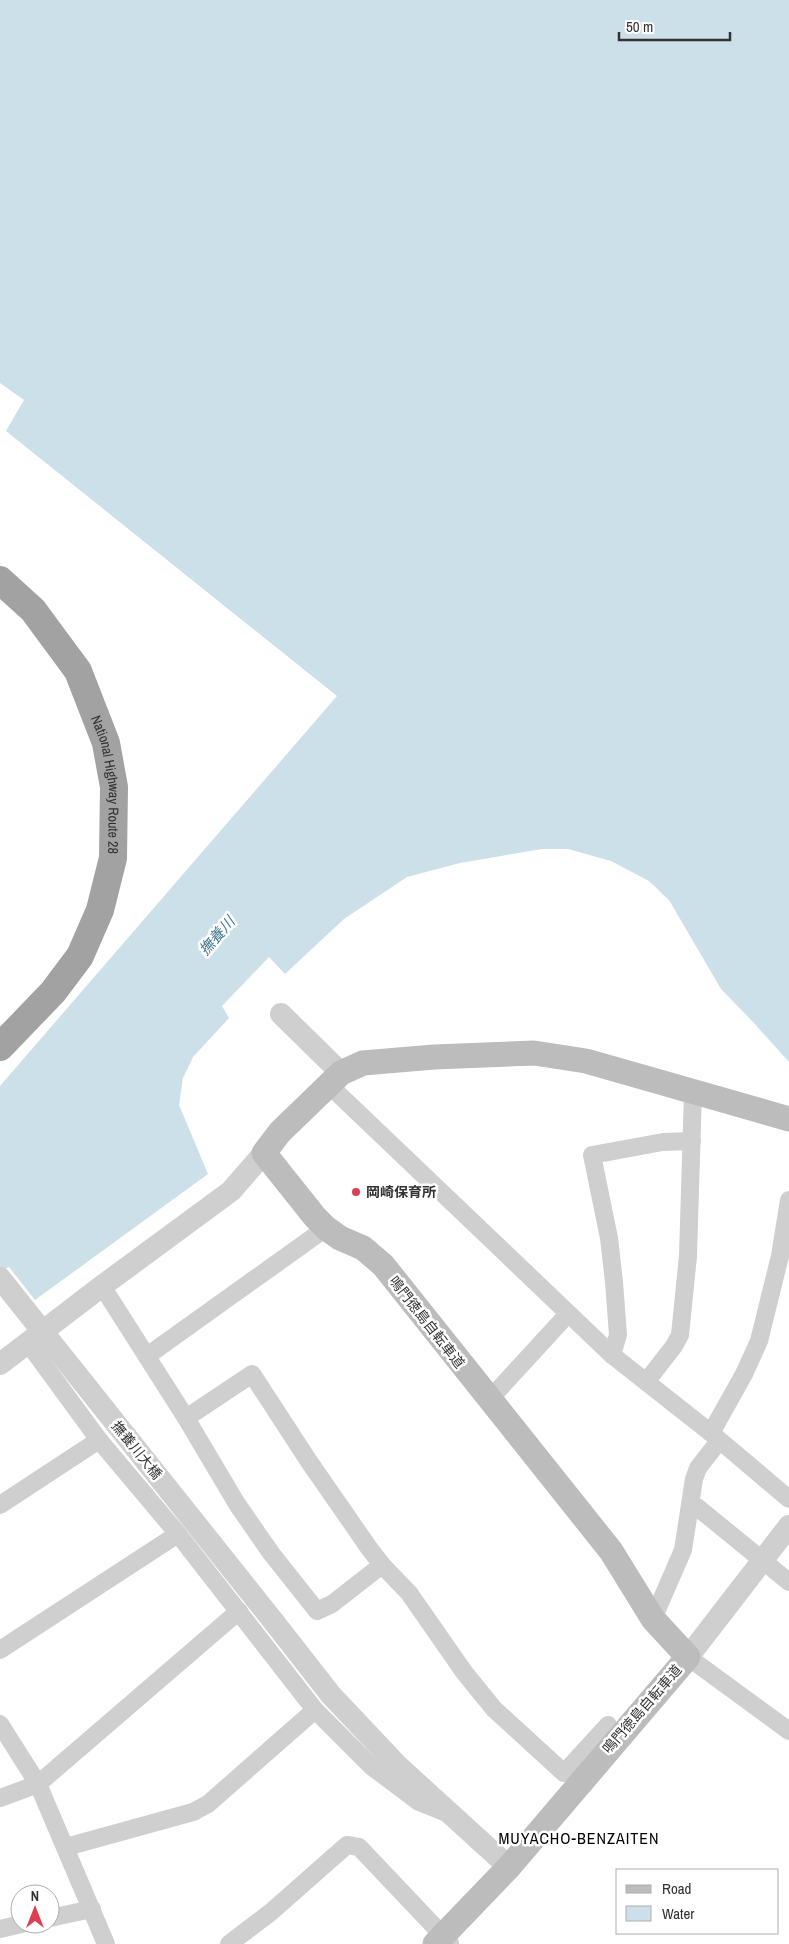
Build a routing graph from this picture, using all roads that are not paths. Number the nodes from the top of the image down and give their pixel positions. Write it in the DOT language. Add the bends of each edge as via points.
graph roads {
  1 [pos="0,580"];
  2 [pos="281,1014"];
  3 [pos="0,1048"];
  4 [pos="335,1079"];
  5 [pos="693,1092"];
  6 [pos="789,1119"];
  7 [pos="692,1141"];
  8 [pos="264,1153"];
  9 [pos="789,1200"];
  10 [pos="326,1228"];
  11 [pos="785,1258"];
  12 [pos="0,1278"];
  13 [pos="102,1286"];
  14 [pos="567,1315"];
  15 [pos="28,1343"];
  16 [pos="612,1355"];
  17 [pos="146,1356"];
  18 [pos="0,1364"];
  19 [pos="646,1382"];
  20 [pos="489,1400"];
  21 [pos="186,1418"];
  22 [pos="715,1437"];
  23 [pos="100,1440"];
  24 [pos="789,1500"];
  25 [pos="0,1505"];
  26 [pos="690,1508"];
  27 [pos="789,1526"];
  28 [pos="178,1534"];
  29 [pos="763,1560"];
  30 [pos="382,1565"];
  31 [pos="789,1582"];
  32 [pos="238,1611"];
  33 [pos="653,1619"];
  34 [pos="0,1650"];
  35 [pos="688,1657"];
  36 [pos="315,1710"];
  37 [pos="0,1724"];
  38 [pos="608,1725"];
  39 [pos="789,1731"];
  40 [pos="38,1784"];
  41 [pos="0,1798"];
  42 [pos="451,1815"];
  43 [pos="66,1847"];
  44 [pos="509,1866"];
  45 [pos="92,1909"];
  46 [pos="60,1916"];
  47 [pos="443,1941"];
  48 [pos="106,1944"];
  49 [pos="228,1944"];
  1 -- 3 [label="highway, National Highway Route 28" via="33,610 78,671 106,743 114,788 113,858 100,910 80,956 53,992"];
  2 -- 4 [label="street"];
  4 -- 5 [label="main road" via="364,1063 462,1055 534,1054 586,1061"];
  4 -- 8 [label="main road" via="280,1132"];
  4 -- 14 [label="street"];
  5 -- 6 [label="main road"];
  5 -- 7 [label="street"];
  7 -- 16 [label="street" via="663,1142 592,1155 609,1238 614,1282 618,1336"];
  7 -- 19 [label="street" via="688,1256 680,1334"];
  8 -- 10 [label="main road, 鳴門徳島自転車道"];
  8 -- 13 [label="street" via="231,1191"];
  9 -- 11 [label="street"];
  10 -- 17 [label="street"];
  10 -- 20 [label="main road, 鳴門徳島自転車道" via="363,1248 382,1265"];
  11 -- 22 [label="street" via="759,1341"];
  12 -- 42 [label="street, 撫養川大橋, bridge" via="331,1695 398,1766"];
  13 -- 15 [label="street"];
  13 -- 17 [label="street"];
  14 -- 16 [label="street"];
  14 -- 20 [label="street"];
  15 -- 18 [label="street"];
  15 -- 23 [label="street"];
  16 -- 19 [label="street"];
  17 -- 21 [label="street"];
  19 -- 22 [label="street"];
  20 -- 33 [label="main road, 鳴門徳島自転車道" via="611,1551"];
  21 -- 30 [label="street" via="252,1374"];
  21 -- 30 [label="street" via="237,1504 317,1611 332,1604"];
  22 -- 24 [label="street"];
  22 -- 26 [label="street" via="694,1479"];
  23 -- 25 [label="street"];
  23 -- 28 [label="street"];
  26 -- 29 [label="street" via="697,1507"];
  26 -- 33 [label="street" via="683,1550"];
  27 -- 29 [label="street"];
  28 -- 32 [label="street"];
  28 -- 34 [label="street"];
  29 -- 31 [label="street"];
  29 -- 35 [label="street"];
  30 -- 38 [label="street" via="409,1593 494,1709 564,1773"];
  32 -- 36 [label="street"];
  32 -- 40 [label="street"];
  33 -- 35 [label="main road, 鳴門徳島自転車道"];
  35 -- 39 [label="street"];
  35 -- 44 [label="main road, 鳴門徳島自転車道"];
  36 -- 42 [label="street" via="371,1766 419,1802"];
  36 -- 43 [label="street" via="208,1804 193,1812"];
  37 -- 40 [label="street"];
  40 -- 41 [label="street"];
  40 -- 43 [label="street"];
  42 -- 44 [label="street, 撫養川大橋"];
  43 -- 45 [label="street"];
  44 -- 47 [label="main road, 鳴門徳島自転車道"];
  45 -- 46 [label="street"];
  45 -- 48 [label="street"];
  47 -- 49 [label="street" via="359,1847 346,1845 271,1912"];
}
